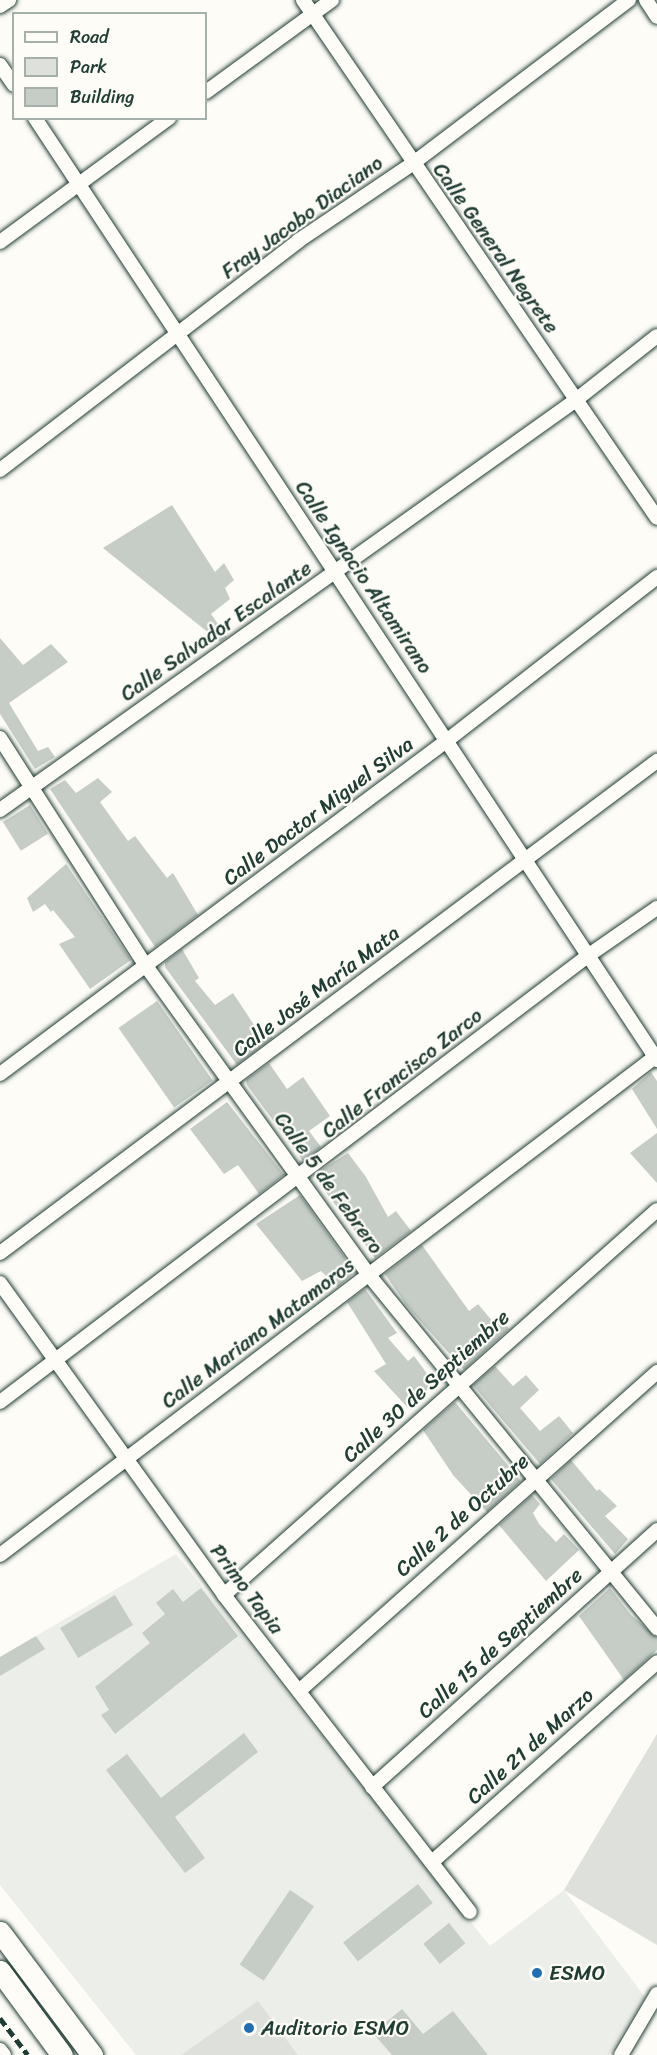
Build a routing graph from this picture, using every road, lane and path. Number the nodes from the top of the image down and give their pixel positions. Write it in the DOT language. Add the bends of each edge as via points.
graph roads {
  1 [pos="9,0"];
  2 [pos="303,0"];
  3 [pos="332,0"];
  4 [pos="629,0"];
  5 [pos="646,0"];
  6 [pos="0,6"];
  7 [pos="312,14"];
  8 [pos="657,17"];
  9 [pos="0,65"];
  10 [pos="12,83"];
  11 [pos="207,91"];
  12 [pos="36,120"];
  13 [pos="166,120"];
  14 [pos="412,164"];
  15 [pos="79,184"];
  16 [pos="0,242"];
  17 [pos="180,335"];
  18 [pos="657,336"];
  19 [pos="576,400"];
  20 [pos="0,470"];
  21 [pos="657,518"];
  22 [pos="334,573"];
  23 [pos="657,577"];
  24 [pos="0,738"];
  25 [pos="449,740"];
  26 [pos="657,761"];
  27 [pos="33,786"];
  28 [pos="0,810"];
  29 [pos="525,862"];
  30 [pos="657,908"];
  31 [pos="589,955"];
  32 [pos="146,966"];
  33 [pos="656,1058"];
  34 [pos="0,1074"];
  35 [pos="230,1082"];
  36 [pos="300,1178"];
  37 [pos="657,1210"];
  38 [pos="0,1253"];
  39 [pos="369,1275"];
  40 [pos="0,1283"];
  41 [pos="55,1359"];
  42 [pos="657,1372"];
  43 [pos="458,1385"];
  44 [pos="0,1402"];
  45 [pos="126,1460"];
  46 [pos="534,1478"];
  47 [pos="657,1530"];
  48 [pos="0,1555"];
  49 [pos="610,1572"];
  50 [pos="224,1594"];
  51 [pos="657,1628"];
  52 [pos="657,1662"];
  53 [pos="298,1691"];
  54 [pos="372,1787"];
  55 [pos="432,1862"];
  56 [pos="470,1911"];
  57 [pos="0,1932"];
  58 [pos="0,1971"];
  59 [pos="657,1994"];
  60 [pos="0,2050"];
  61 [pos="4,2055"];
  62 [pos="62,2055"];
  63 [pos="92,2055"];
  64 [pos="621,2055"];
  1 -- 6 [label="street"];
  2 -- 7 [label="street, Calle General Negrete"];
  3 -- 7 [label="street"];
  4 -- 14 [label="street, Fray Jacobo Diaciano"];
  5 -- 8 [label="street"];
  7 -- 11 [label="street"];
  7 -- 14 [label="street, Calle General Negrete"];
  9 -- 10 [label="street"];
  12 -- 15 [label="street, Calle Ignacio Altamirano"];
  13 -- 15 [label="street"];
  14 -- 17 [label="street, Fray Jacobo Diaciano" via="298,241"];
  14 -- 19 [label="street, Calle General Negrete"];
  15 -- 16 [label="street"];
  15 -- 17 [label="street, Calle Ignacio Altamirano"];
  17 -- 20 [label="street, Fray Jacobo Diaciano"];
  17 -- 22 [label="street, Calle Ignacio Altamirano"];
  18 -- 19 [label="street, Calle Salvador Escalante"];
  19 -- 21 [label="street, Calle General Negrete"];
  19 -- 22 [label="street, Calle Salvador Escalante"];
  22 -- 25 [label="street, Calle Ignacio Altamirano"];
  22 -- 27 [label="street, Calle Salvador Escalante"];
  23 -- 25 [label="street, Calle Doctor Miguel Silva"];
  24 -- 27 [label="street, Calle 5 de Febrero"];
  25 -- 29 [label="street, Calle Ignacio Altamirano"];
  25 -- 32 [label="street, Calle Doctor Miguel Silva"];
  26 -- 29 [label="street, Calle José María Mata"];
  27 -- 28 [label="street, Calle Salvador Escalante"];
  27 -- 32 [label="street, Calle 5 de Febrero"];
  29 -- 31 [label="street, Calle Ignacio Altamirano"];
  29 -- 35 [label="street, Calle José María Mata"];
  30 -- 31 [label="street, Calle Francisco Zarco"];
  31 -- 33 [label="street, Calle Ignacio Altamirano"];
  31 -- 36 [label="street, Calle Francisco Zarco"];
  32 -- 34 [label="street, Calle Doctor Miguel Silva"];
  32 -- 35 [label="street, Calle 5 de Febrero"];
  33 -- 39 [label="street, Calle Mariano Matamoros"];
  35 -- 36 [label="street, Calle 5 de Febrero"];
  35 -- 38 [label="street, Calle José María Mata"];
  36 -- 39 [label="street, Calle 5 de Febrero"];
  36 -- 41 [label="street, Calle Francisco Zarco"];
  37 -- 43 [label="street, Calle 30 de Septiembre"];
  39 -- 43 [label="street, Calle 5 de Febrero"];
  39 -- 45 [label="street, Calle Mariano Matamoros"];
  40 -- 41 [label="street, Primo Tapia"];
  41 -- 44 [label="street, Calle Francisco Zarco"];
  41 -- 45 [label="street, Primo Tapia"];
  42 -- 46 [label="street, Calle 2 de Octubre"];
  43 -- 46 [label="street, Calle 5 de Febrero"];
  43 -- 50 [label="street, Calle 30 de Septiembre"];
  45 -- 48 [label="street, Calle Mariano Matamoros"];
  45 -- 50 [label="street, Primo Tapia"];
  46 -- 49 [label="street, Calle 5 de Febrero"];
  46 -- 53 [label="street, Calle 2 de Octubre"];
  47 -- 49 [label="street, Calle 15 de Septiembre"];
  49 -- 51 [label="street, Calle 5 de Febrero"];
  49 -- 54 [label="street, Calle 15 de Septiembre"];
  50 -- 53 [label="street, Primo Tapia"];
  52 -- 55 [label="street, Calle 21 de Marzo"];
  53 -- 54 [label="street, Primo Tapia"];
  54 -- 55 [label="street, Primo Tapia"];
  55 -- 56 [label="street, Primo Tapia"];
  57 -- 63 [label="main road"];
  58 -- 62 [label="main road"];
  59 -- 64 [label="street"];
  60 -- 61 [label="street"];
}
